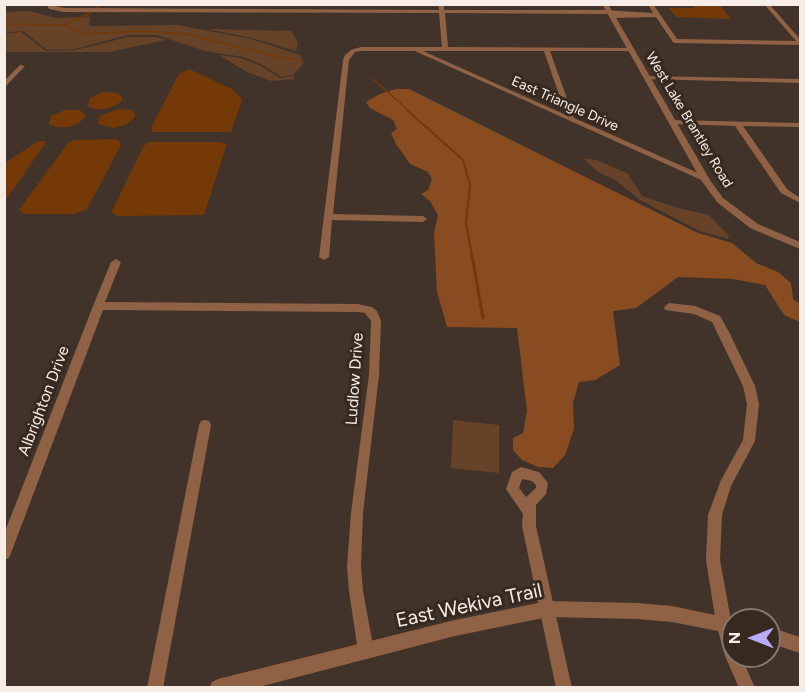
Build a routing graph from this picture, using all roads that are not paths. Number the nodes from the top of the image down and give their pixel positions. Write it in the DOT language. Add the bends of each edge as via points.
graph roads {
  1 [pos="50,4"];
  2 [pos="358,4"];
  3 [pos="441,4"];
  4 [pos="521,4"];
  5 [pos="605,4"];
  6 [pos="650,4"];
  7 [pos="766,4"];
  8 [pos="254,8"];
  9 [pos="357,12"];
  10 [pos="524,12"];
  11 [pos="442,13"];
  12 [pos="611,15"];
  13 [pos="657,15"];
  14 [pos="801,42"];
  15 [pos="415,49"];
  16 [pos="445,49"];
  17 [pos="546,49"];
  18 [pos="631,49"];
  19 [pos="22,66"];
  20 [pos="647,78"];
  21 [pos="801,81"];
  22 [pos="4,86"];
  23 [pos="571,119"];
  24 [pos="674,122"];
  25 [pos="737,123"];
  26 [pos="801,125"];
  27 [pos="706,180"];
  28 [pos="801,201"];
  29 [pos="329,217"];
  30 [pos="423,219"];
  31 [pos="801,246"];
  32 [pos="324,257"];
  33 [pos="116,262"];
  34 [pos="98,306"];
  35 [pos="669,307"];
  36 [pos="205,425"];
  37 [pos="528,510"];
  38 [pos="4,553"];
  39 [pos="724,608"];
  40 [pos="548,609"];
  41 [pos="721,624"];
  42 [pos="781,639"];
  43 [pos="801,645"];
  44 [pos="366,651"];
  45 [pos="739,668"];
  46 [pos="155,687"];
  47 [pos="218,687"];
  48 [pos="564,687"];
  49 [pos="747,687"];
  1 -- 8 [label="street" via="51,8 64,10"];
  2 -- 9 [label="street"];
  3 -- 11 [label="street"];
  4 -- 10 [label="street"];
  5 -- 12 [label="street, West Lake Brantley Road"];
  6 -- 13 [label="street"];
  7 -- 14 [label="street"];
  8 -- 9 [label="street"];
  9 -- 11 [label="street"];
  10 -- 11 [label="street"];
  10 -- 12 [label="street"];
  11 -- 16 [label="street"];
  12 -- 13 [label="street"];
  12 -- 18 [label="street, West Lake Brantley Road"];
  13 -- 14 [label="street" via="675,41"];
  15 -- 16 [label="street"];
  15 -- 23 [label="street, East Triangle Drive"];
  15 -- 29 [label="street" via="360,49 346,60"];
  16 -- 17 [label="street"];
  17 -- 18 [label="street"];
  17 -- 23 [label="street"];
  18 -- 20 [label="street, West Lake Brantley Road"];
  19 -- 22 [label="street"];
  20 -- 21 [label="street"];
  20 -- 24 [label="street, West Lake Brantley Road"];
  23 -- 27 [label="street, East Triangle Drive"];
  24 -- 25 [label="street"];
  24 -- 27 [label="street, West Lake Brantley Road"];
  25 -- 26 [label="street"];
  25 -- 28 [label="street" via="784,191"];
  27 -- 31 [label="street, West Lake Brantley Road" via="720,200 742,218 765,233"];
  29 -- 30 [label="street"];
  29 -- 32 [label="street"];
  33 -- 34 [label="street, Albrighton Drive"];
  34 -- 38 [label="street, Albrighton Drive"];
  34 -- 44 [label="street, Ludlow Drive" via="358,308 373,314 374,375 354,566"];
  35 -- 39 [label="street" via="695,310 716,319 749,386 753,404 749,441 726,484 716,514 713,560"];
  36 -- 46 [label="street"];
  37 -- 40 [label="street" via="534,558"];
  40 -- 41 [label="street, East Wekiva Trail" via="637,611"];
  40 -- 44 [label="street, East Wekiva Trail"];
  40 -- 48 [label="street"];
  42 -- 43 [label="street"];
  44 -- 47 [label="street, East Wekiva Trail"];
  45 -- 49 [label="street"];
}
